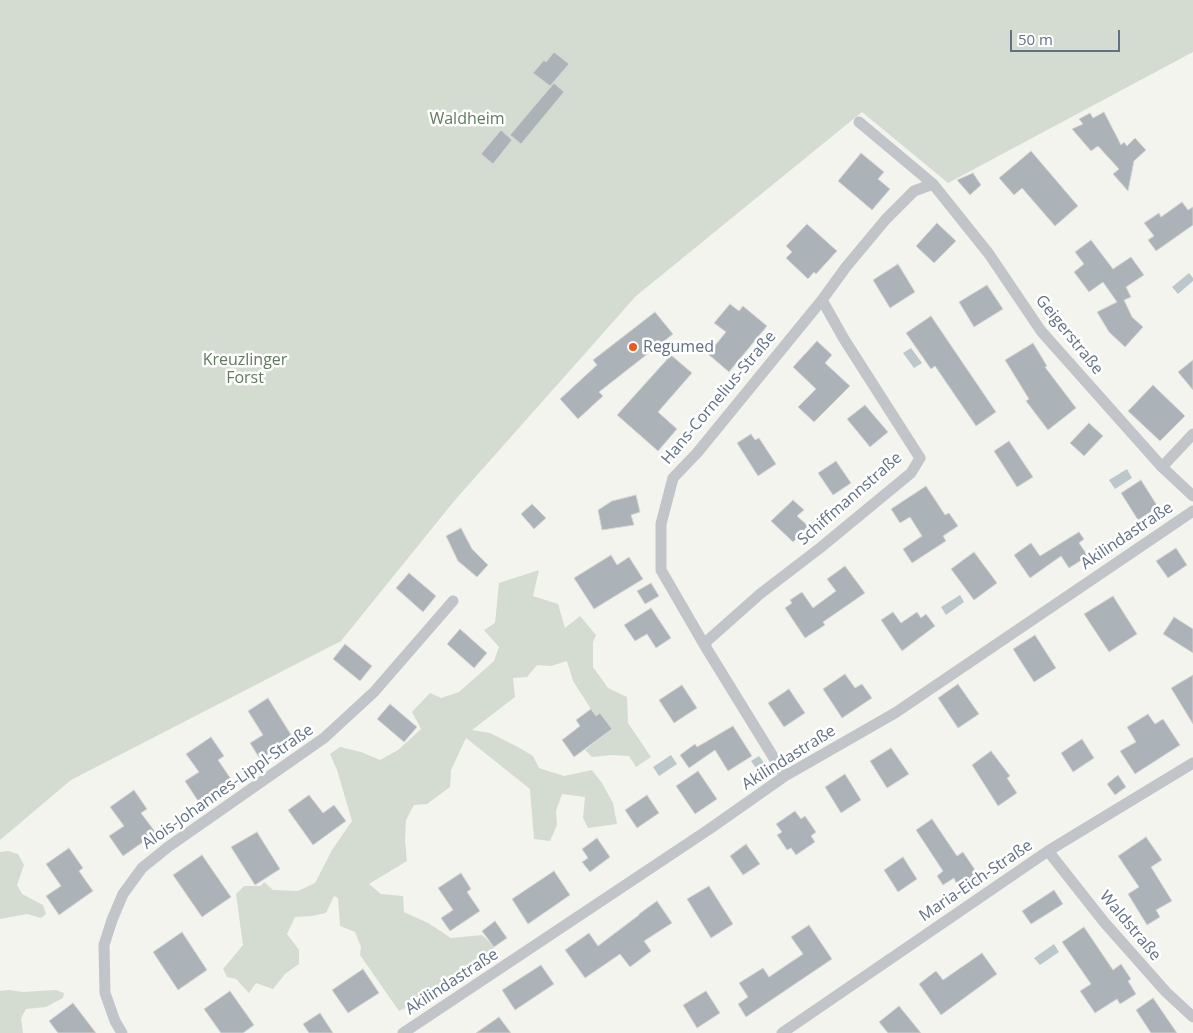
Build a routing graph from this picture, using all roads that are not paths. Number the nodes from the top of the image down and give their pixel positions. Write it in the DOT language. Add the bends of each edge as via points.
graph roads {
  1 [pos="859,122"];
  2 [pos="933,184"];
  3 [pos="822,300"];
  4 [pos="1193,434"];
  5 [pos="1162,467"];
  6 [pos="1193,496"];
  7 [pos="1193,511"];
  8 [pos="453,601"];
  9 [pos="705,646"];
  10 [pos="1193,763"];
  11 [pos="785,776"];
  12 [pos="1048,851"];
  13 [pos="1193,1017"];
  14 [pos="122,1033"];
  15 [pos="403,1033"];
  16 [pos="782,1033"];
  1 -- 2 [label="street, Geigerstraße"];
  2 -- 3 [label="street, Hans-Cornelius-Straße" via="914,191 886,219"];
  2 -- 5 [label="street, Geigerstraße" via="990,254 1041,331"];
  3 -- 9 [label="street, Hans-Cornelius-Straße" via="698,453 673,478 661,524 661,570"];
  3 -- 9 [label="street, Schiffmannstraße" via="920,458 911,473 760,594"];
  4 -- 5 [label="street"];
  5 -- 6 [label="street, Geigerstraße"];
  7 -- 11 [label="street, Akilindastraße" via="895,714"];
  8 -- 14 [label="street, Alois-Johannes-Lippl-Straße" via="374,692 324,738 142,868 123,894 104,945 105,994"];
  9 -- 11 [label="street, Hans-Cornelius-Straße"];
  10 -- 12 [label="street, Maria-Eich-Straße"];
  11 -- 15 [label="street, Akilindastraße"];
  12 -- 13 [label="street, Waldstraße" via="1104,922 1166,992"];
  12 -- 16 [label="street, Maria-Eich-Straße"];
}
